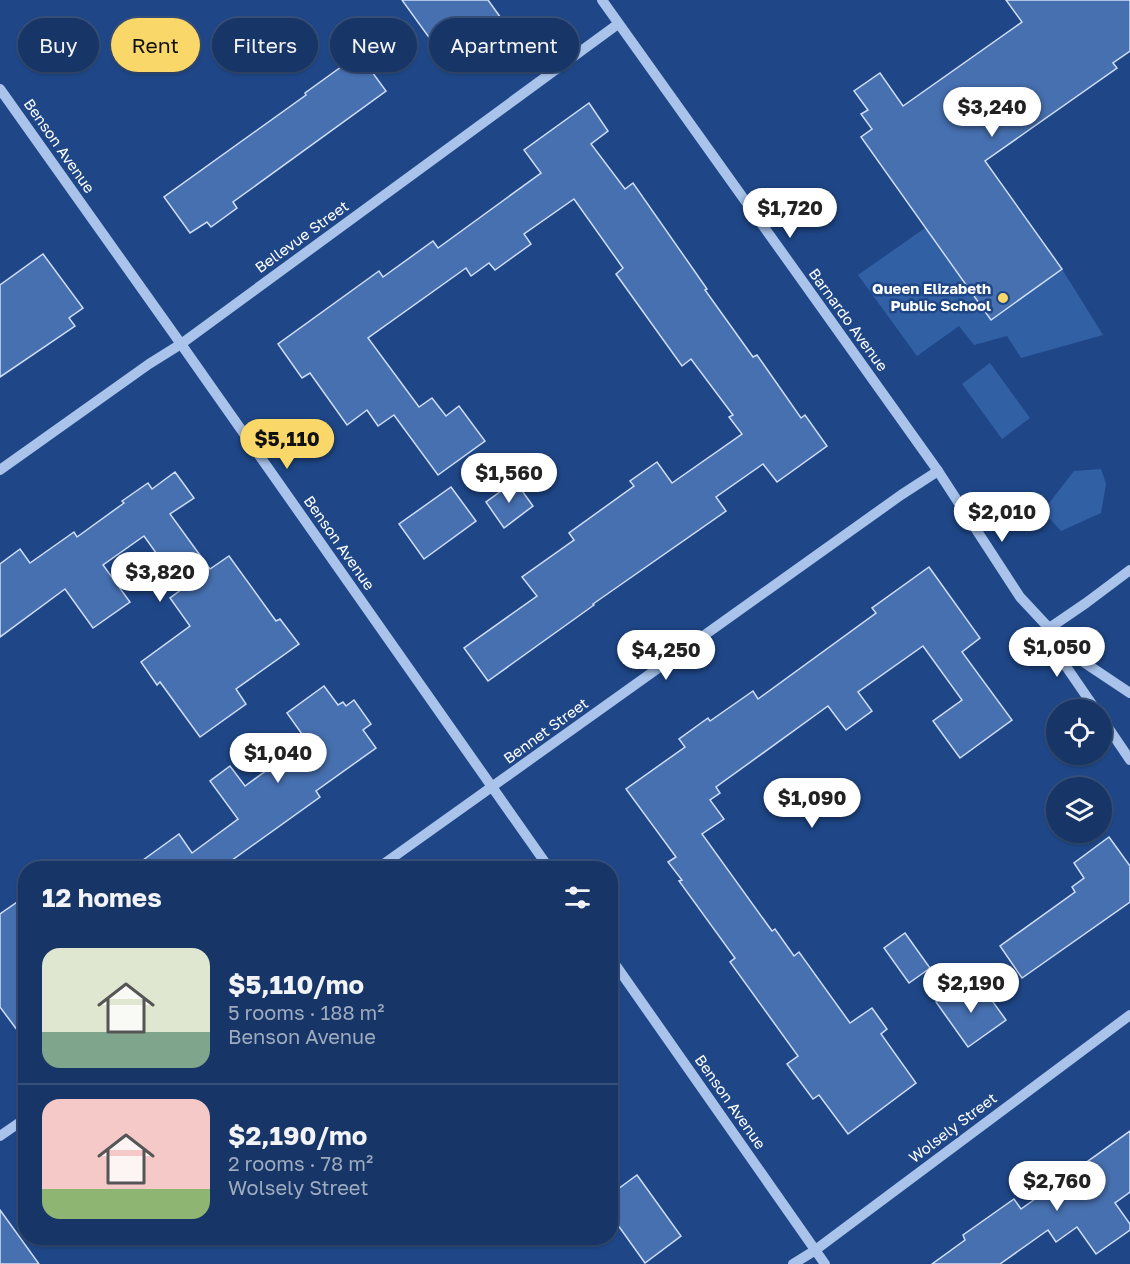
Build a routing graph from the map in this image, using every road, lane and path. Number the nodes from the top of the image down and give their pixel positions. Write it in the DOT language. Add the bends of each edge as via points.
graph roads {
  1 [pos="602,0"];
  2 [pos="618,24"];
  3 [pos="0,89"];
  4 [pos="181,344"];
  5 [pos="0,470"];
  6 [pos="938,471"];
  7 [pos="1130,570"];
  8 [pos="1048,629"];
  9 [pos="1130,693"];
  10 [pos="1088,699"];
  11 [pos="1112,733"];
  12 [pos="1130,760"];
  13 [pos="492,788"];
  14 [pos="388,861"];
  15 [pos="544,861"];
  16 [pos="618,969"];
  17 [pos="1130,1015"];
  18 [pos="18,1124"];
  19 [pos="0,1136"];
  20 [pos="814,1251"];
  21 [pos="793,1264"];
  22 [pos="825,1264"];
  1 -- 2 [label="street, Barnardo Avenue"];
  2 -- 4 [label="street, Bellevue Street"];
  2 -- 6 [label="street, Barnardo Avenue"];
  3 -- 4 [label="street, Benson Avenue"];
  4 -- 5 [label="street, Bellevue Street"];
  4 -- 13 [label="street, Benson Avenue"];
  6 -- 8 [label="street, Barnardo Avenue" via="1020,597"];
  6 -- 13 [label="street, Bennet Street"];
  7 -- 8 [label="street"];
  8 -- 9 [label="street, Barnardo Avenue" via="1076,657"];
  8 -- 10 [label="street, Barnardo Avenue" via="1065,665"];
  11 -- 12 [label="street"];
  13 -- 14 [label="street, Bennet Street"];
  13 -- 15 [label="street, Benson Avenue"];
  16 -- 20 [label="street, Benson Avenue"];
  17 -- 20 [label="street, Wolsely Street"];
  18 -- 19 [label="street"];
  20 -- 21 [label="street, Wolsely Street"];
  20 -- 22 [label="street, Benson Avenue"];
}
